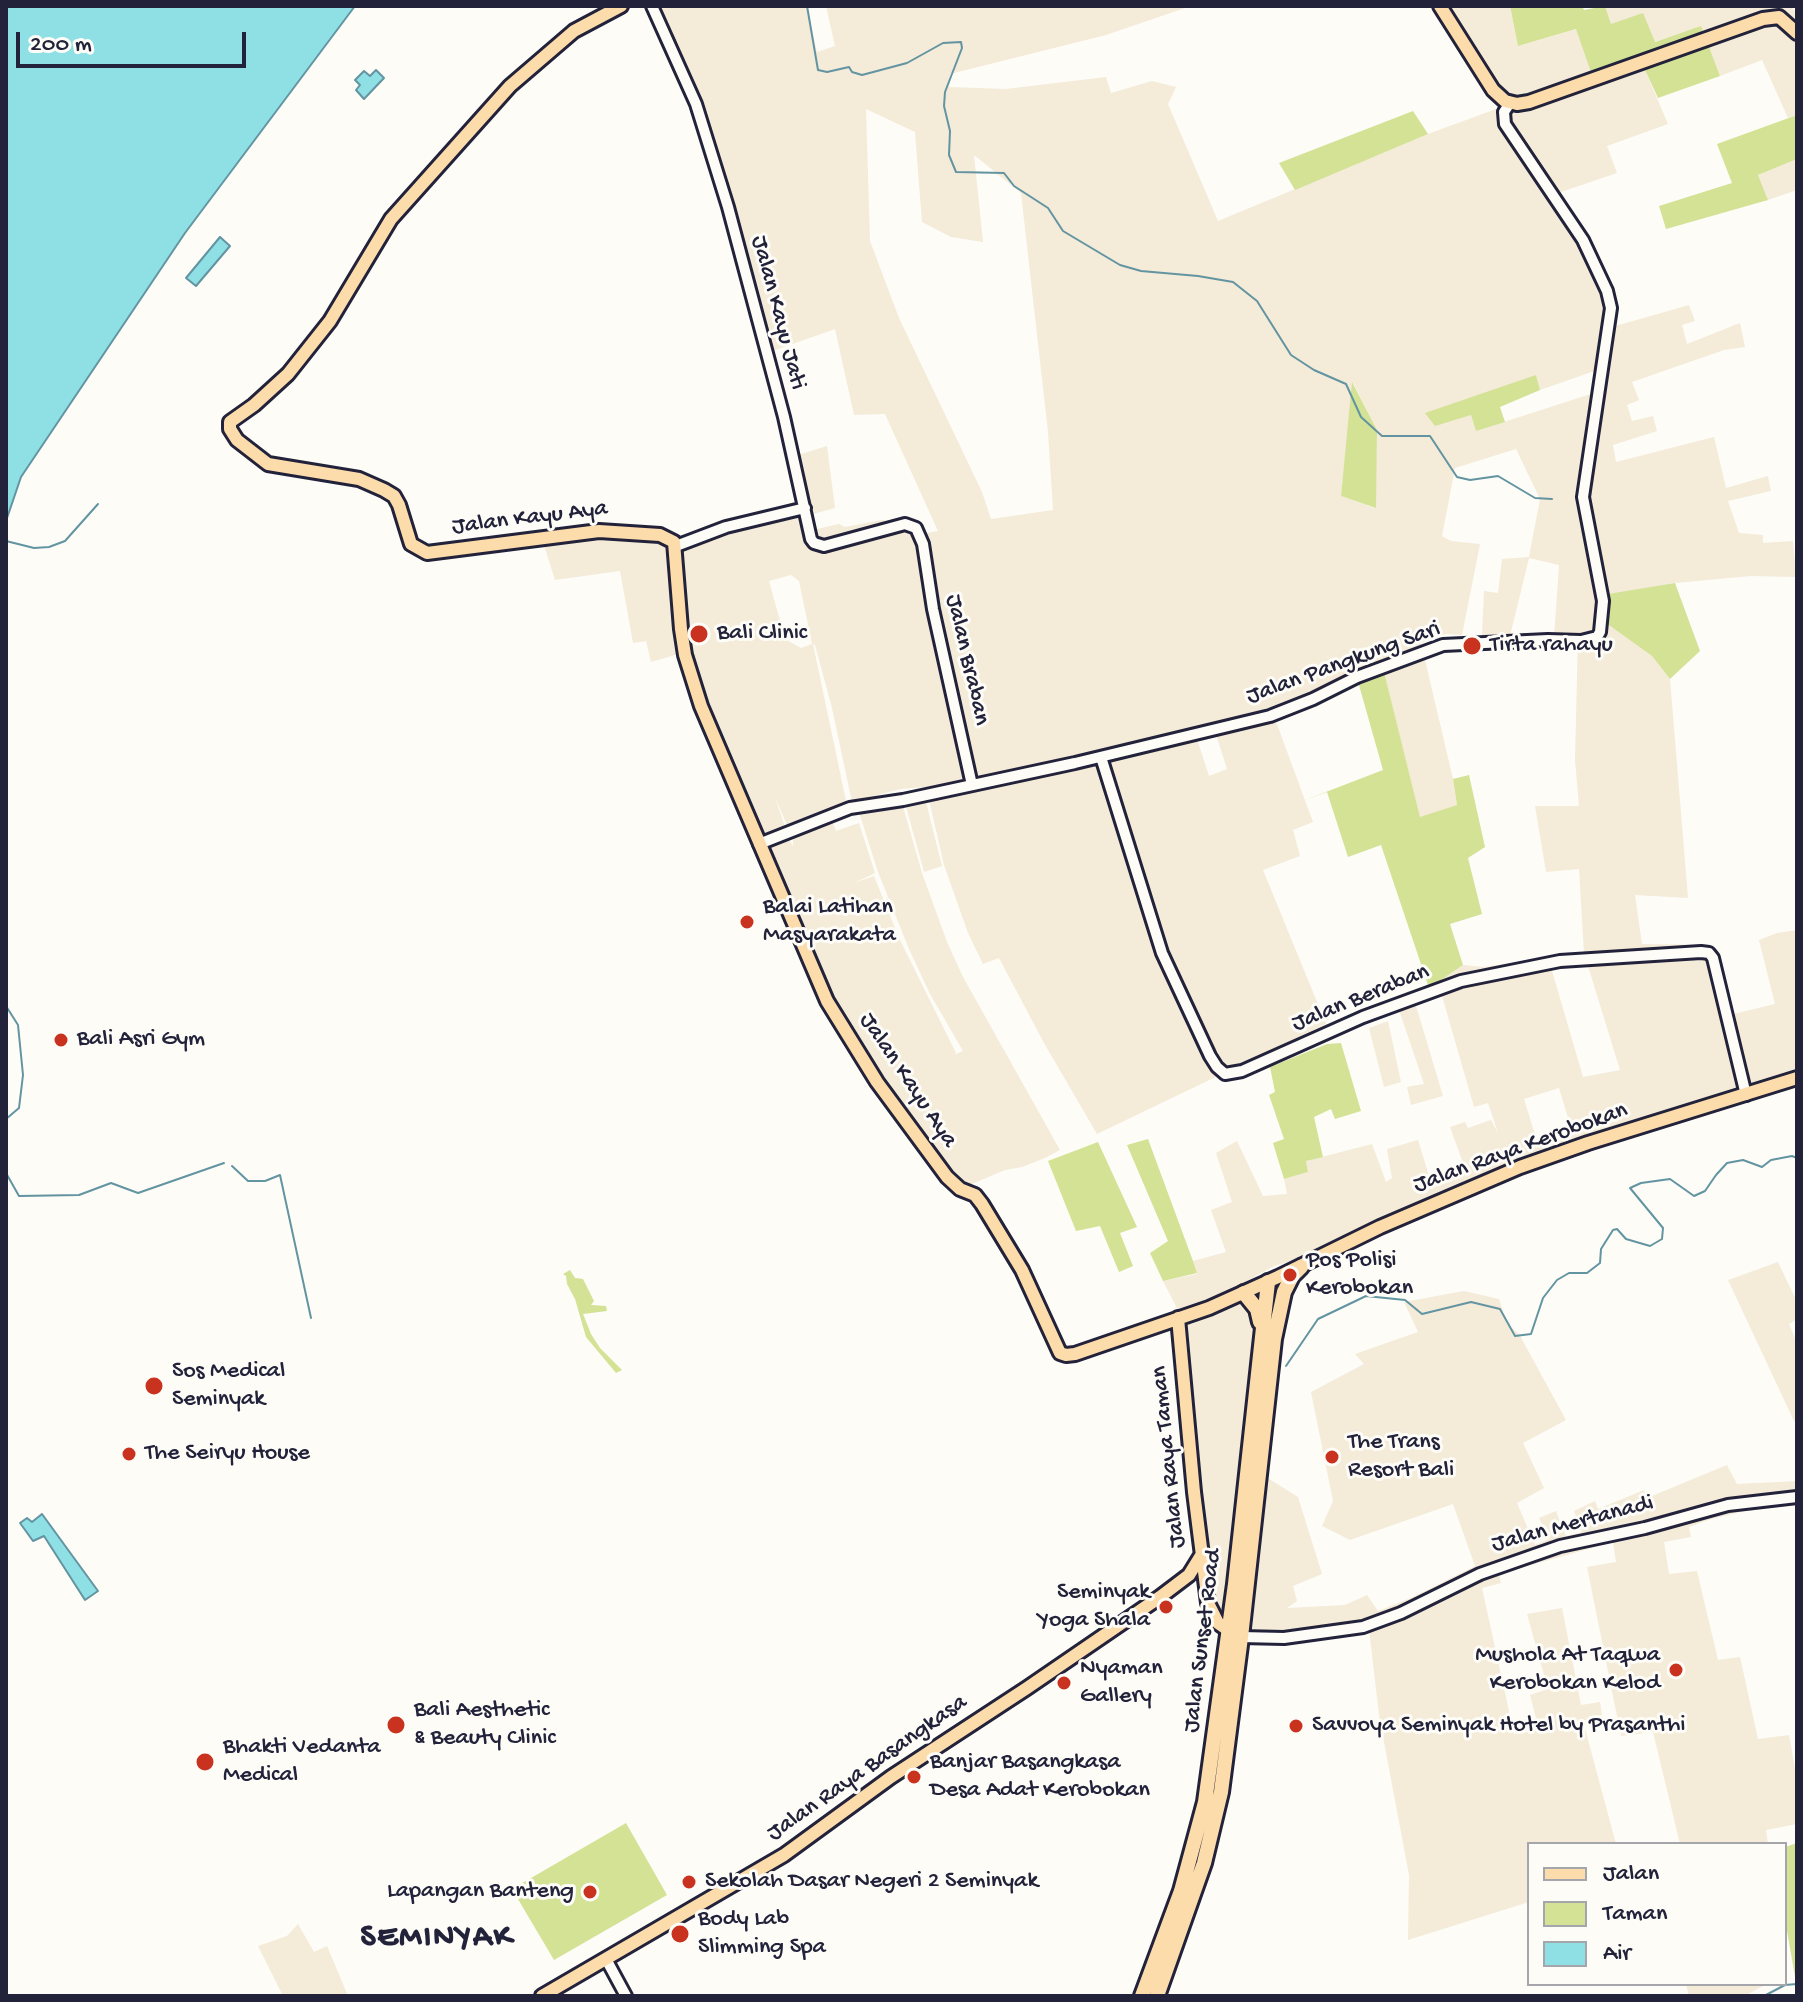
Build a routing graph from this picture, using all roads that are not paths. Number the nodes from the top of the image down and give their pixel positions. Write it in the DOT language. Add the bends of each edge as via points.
graph roads {
  1 [pos="621,6"];
  2 [pos="652,6"];
  3 [pos="1440,6"];
  4 [pos="1797,33"];
  5 [pos="1510,103"];
  6 [pos="805,508"];
  7 [pos="674,543"];
  8 [pos="923,544"];
  9 [pos="1101,757"];
  10 [pos="972,785"];
  11 [pos="759,844"];
  12 [pos="1797,1078"];
  13 [pos="1746,1095"];
  14 [pos="1301,1267"];
  15 [pos="1273,1279"];
  16 [pos="1243,1293"];
  17 [pos="1178,1318"];
  18 [pos="1268,1341"];
  19 [pos="1797,1497"];
  20 [pos="1202,1554"];
  21 [pos="1235,1634"];
  22 [pos="606,1959"];
  23 [pos="542,1996"];
  24 [pos="626,1996"];
  25 [pos="1142,1996"];
  26 [pos="1157,1996"];
  1 -- 7 [label="main road, Jalan Kayu Aya" via="574,31 510,86 391,219 330,321 288,374 229,424 237,440 268,464 359,479 394,496 411,544 427,553 599,531 655,534"];
  2 -- 6 [label="street, Jalan Kayu Jati" via="696,104 728,207"];
  3 -- 5 [label="main road" via="1488,84"];
  4 -- 5 [label="main road" via="1779,17 1763,19 1529,102"];
  5 -- 9 [label="street, Jalan Pangkung Sari" via="1505,124 1583,240 1611,308 1583,497 1601,584 1600,632 1581,641 1443,645 1270,716"];
  6 -- 7 [label="street"];
  6 -- 8 [label="street, Jalan Kayu Jati" via="815,544 905,524 916,528"];
  7 -- 11 [label="main road, Jalan Kayu Aya" via="685,655"];
  8 -- 10 [label="street, Jalan Braban"];
  9 -- 10 [label="street, Jalan Pangkung Sari"];
  9 -- 13 [label="street, Jalan Beraban" via="1162,953 1210,1056 1225,1074 1461,981 1560,961 1701,952 1713,958"];
  10 -- 11 [label="street, Jalan Pangkung Sari" via="850,808"];
  11 -- 17 [label="main road, Jalan Kayu Aya" via="827,1001 877,1082 947,1178 982,1204 1022,1270 1059,1350 1068,1355"];
  12 -- 13 [label="main road, Jalan Raya Kerobokan"];
  13 -- 14 [label="main road, Jalan Raya Kerobokan" via="1520,1167"];
  14 -- 15 [label="main road, Jalan Raya Kerobokan"];
  14 -- 18 [label="highway" via="1284,1292"];
  15 -- 16 [label="main road, Jalan Kayu Aya"];
  15 -- 18 [label="highway"];
  16 -- 17 [label="main road, Jalan Kayu Aya"];
  16 -- 18 [label="highway" via="1257,1309"];
  17 -- 20 [label="main road, Jalan Raya Taman"];
  18 -- 21 [label="highway, Jalan Sunset Road"];
  19 -- 21 [label="street, Jalan Mertanadi" via="1739,1503 1527,1557 1363,1627 1284,1638"];
  20 -- 21 [label="main road, Jalan Raya Taman" via="1208,1603 1218,1623"];
  20 -- 22 [label="main road, Jalan Raya Basangkasa" via="1189,1575 1160,1597 784,1855"];
  21 -- 25 [label="highway, Jalan Sunset Road" via="1203,1813"];
  21 -- 26 [label="highway, Jalan Sunset Road" via="1226,1757 1213,1829"];
  22 -- 23 [label="main road, Jalan Raya Basangkasa"];
  22 -- 24 [label="street"];
}
